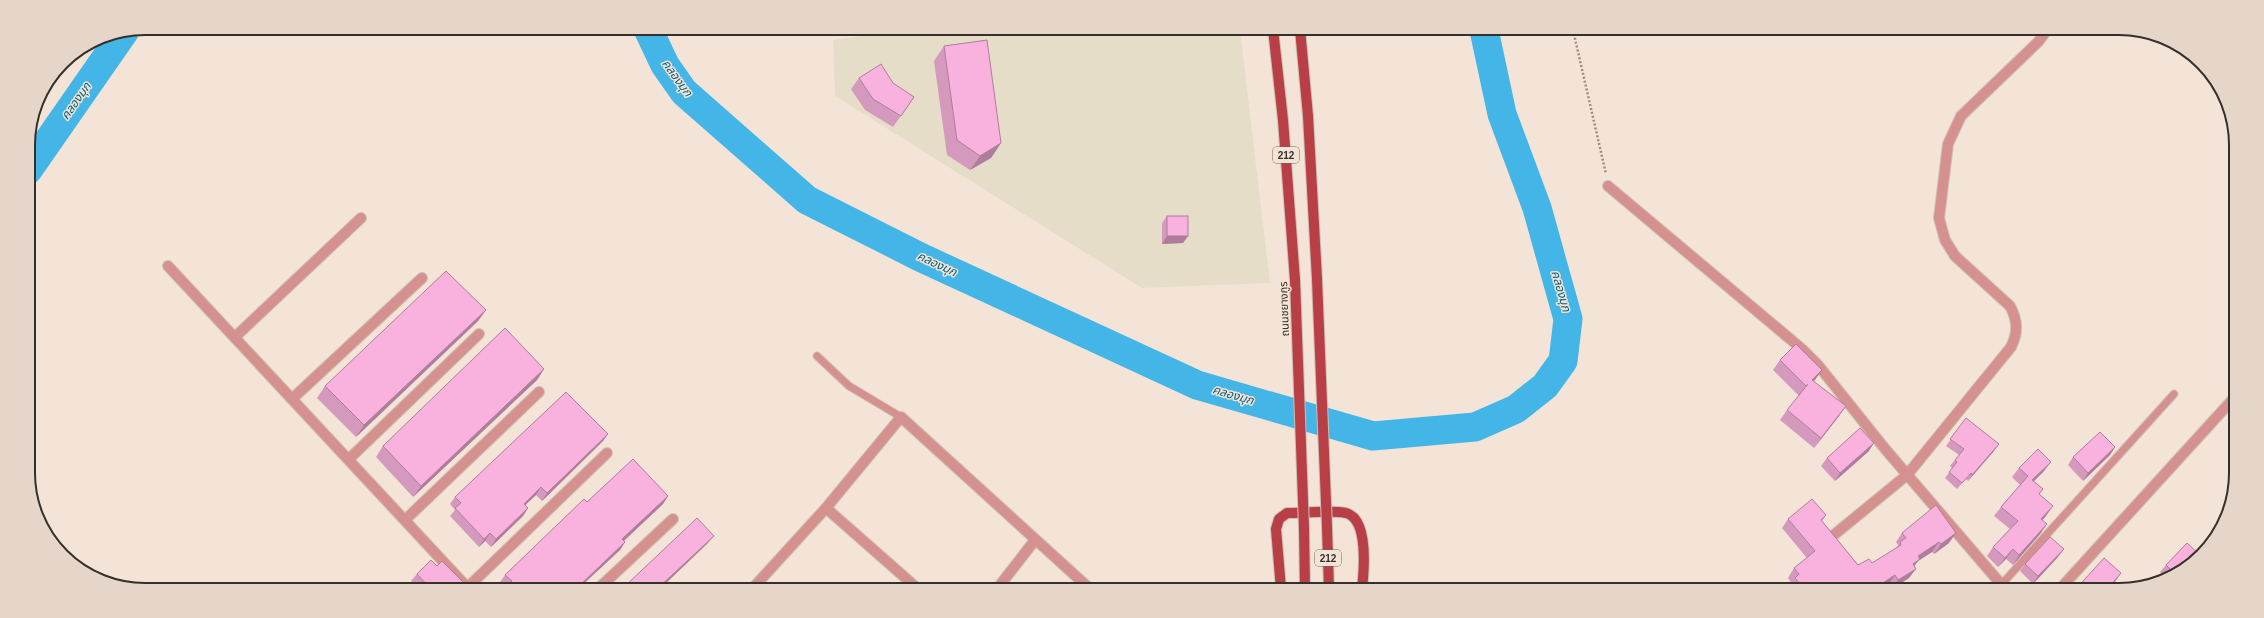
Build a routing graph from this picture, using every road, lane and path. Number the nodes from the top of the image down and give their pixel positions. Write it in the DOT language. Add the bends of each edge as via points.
graph roads {
  1 [pos="1274,35"];
  2 [pos="1301,35"];
  3 [pos="1574,35"];
  4 [pos="2043,35"];
  5 [pos="1608,186"];
  6 [pos="361,218"];
  7 [pos="168,266"];
  8 [pos="422,278"];
  9 [pos="479,334"];
  10 [pos="235,337"];
  11 [pos="817,356"];
  12 [pos="539,392"];
  13 [pos="2174,394"];
  14 [pos="292,399"];
  15 [pos="2229,403"];
  16 [pos="901,417"];
  17 [pos="607,453"];
  18 [pos="349,460"];
  19 [pos="1907,475"];
  20 [pos="826,508"];
  21 [pos="673,519"];
  22 [pos="405,520"];
  23 [pos="1835,534"];
  24 [pos="1035,540"];
  25 [pos="463,583"];
  26 [pos="473,583"];
  27 [pos="604,583"];
  28 [pos="758,583"];
  29 [pos="912,583"];
  30 [pos="1001,583"];
  31 [pos="1083,583"];
  32 [pos="1280,583"];
  33 [pos="1305,583"];
  34 [pos="1329,583"];
  35 [pos="1362,583"];
  36 [pos="2001,583"];
  37 [pos="2008,583"];
  38 [pos="2065,583"];
  1 -- 33 [label="main road, ถนนชยางกูร / 212, bridge" via="1295,280"];
  2 -- 34 [label="main road, 212, bridge" via="1317,279"];
  3 -- 5 [label="path"];
  4 -- 19 [label="street" via="1961,116 1948,144 1939,218 1944,240 1955,256 2010,306 2015,314 2017,335 2011,348"];
  5 -- 19 [label="street" via="1802,349 1818,365"];
  6 -- 10 [label="street"];
  7 -- 10 [label="street"];
  8 -- 14 [label="street"];
  9 -- 18 [label="street"];
  10 -- 14 [label="street"];
  11 -- 16 [label="lane" via="849,386"];
  12 -- 22 [label="street"];
  13 -- 37 [label="lane"];
  14 -- 18 [label="street"];
  15 -- 38 [label="street"];
  16 -- 20 [label="street"];
  16 -- 24 [label="street"];
  17 -- 26 [label="street"];
  18 -- 22 [label="street"];
  19 -- 23 [label="street"];
  19 -- 36 [label="street"];
  20 -- 28 [label="street"];
  20 -- 29 [label="street"];
  21 -- 27 [label="street"];
  22 -- 25 [label="street"];
  24 -- 30 [label="street"];
  24 -- 31 [label="street"];
  32 -- 35 [label="main road" via="1276,529 1279,519 1287,513 1346,513 1356,520 1363,533"];
}
